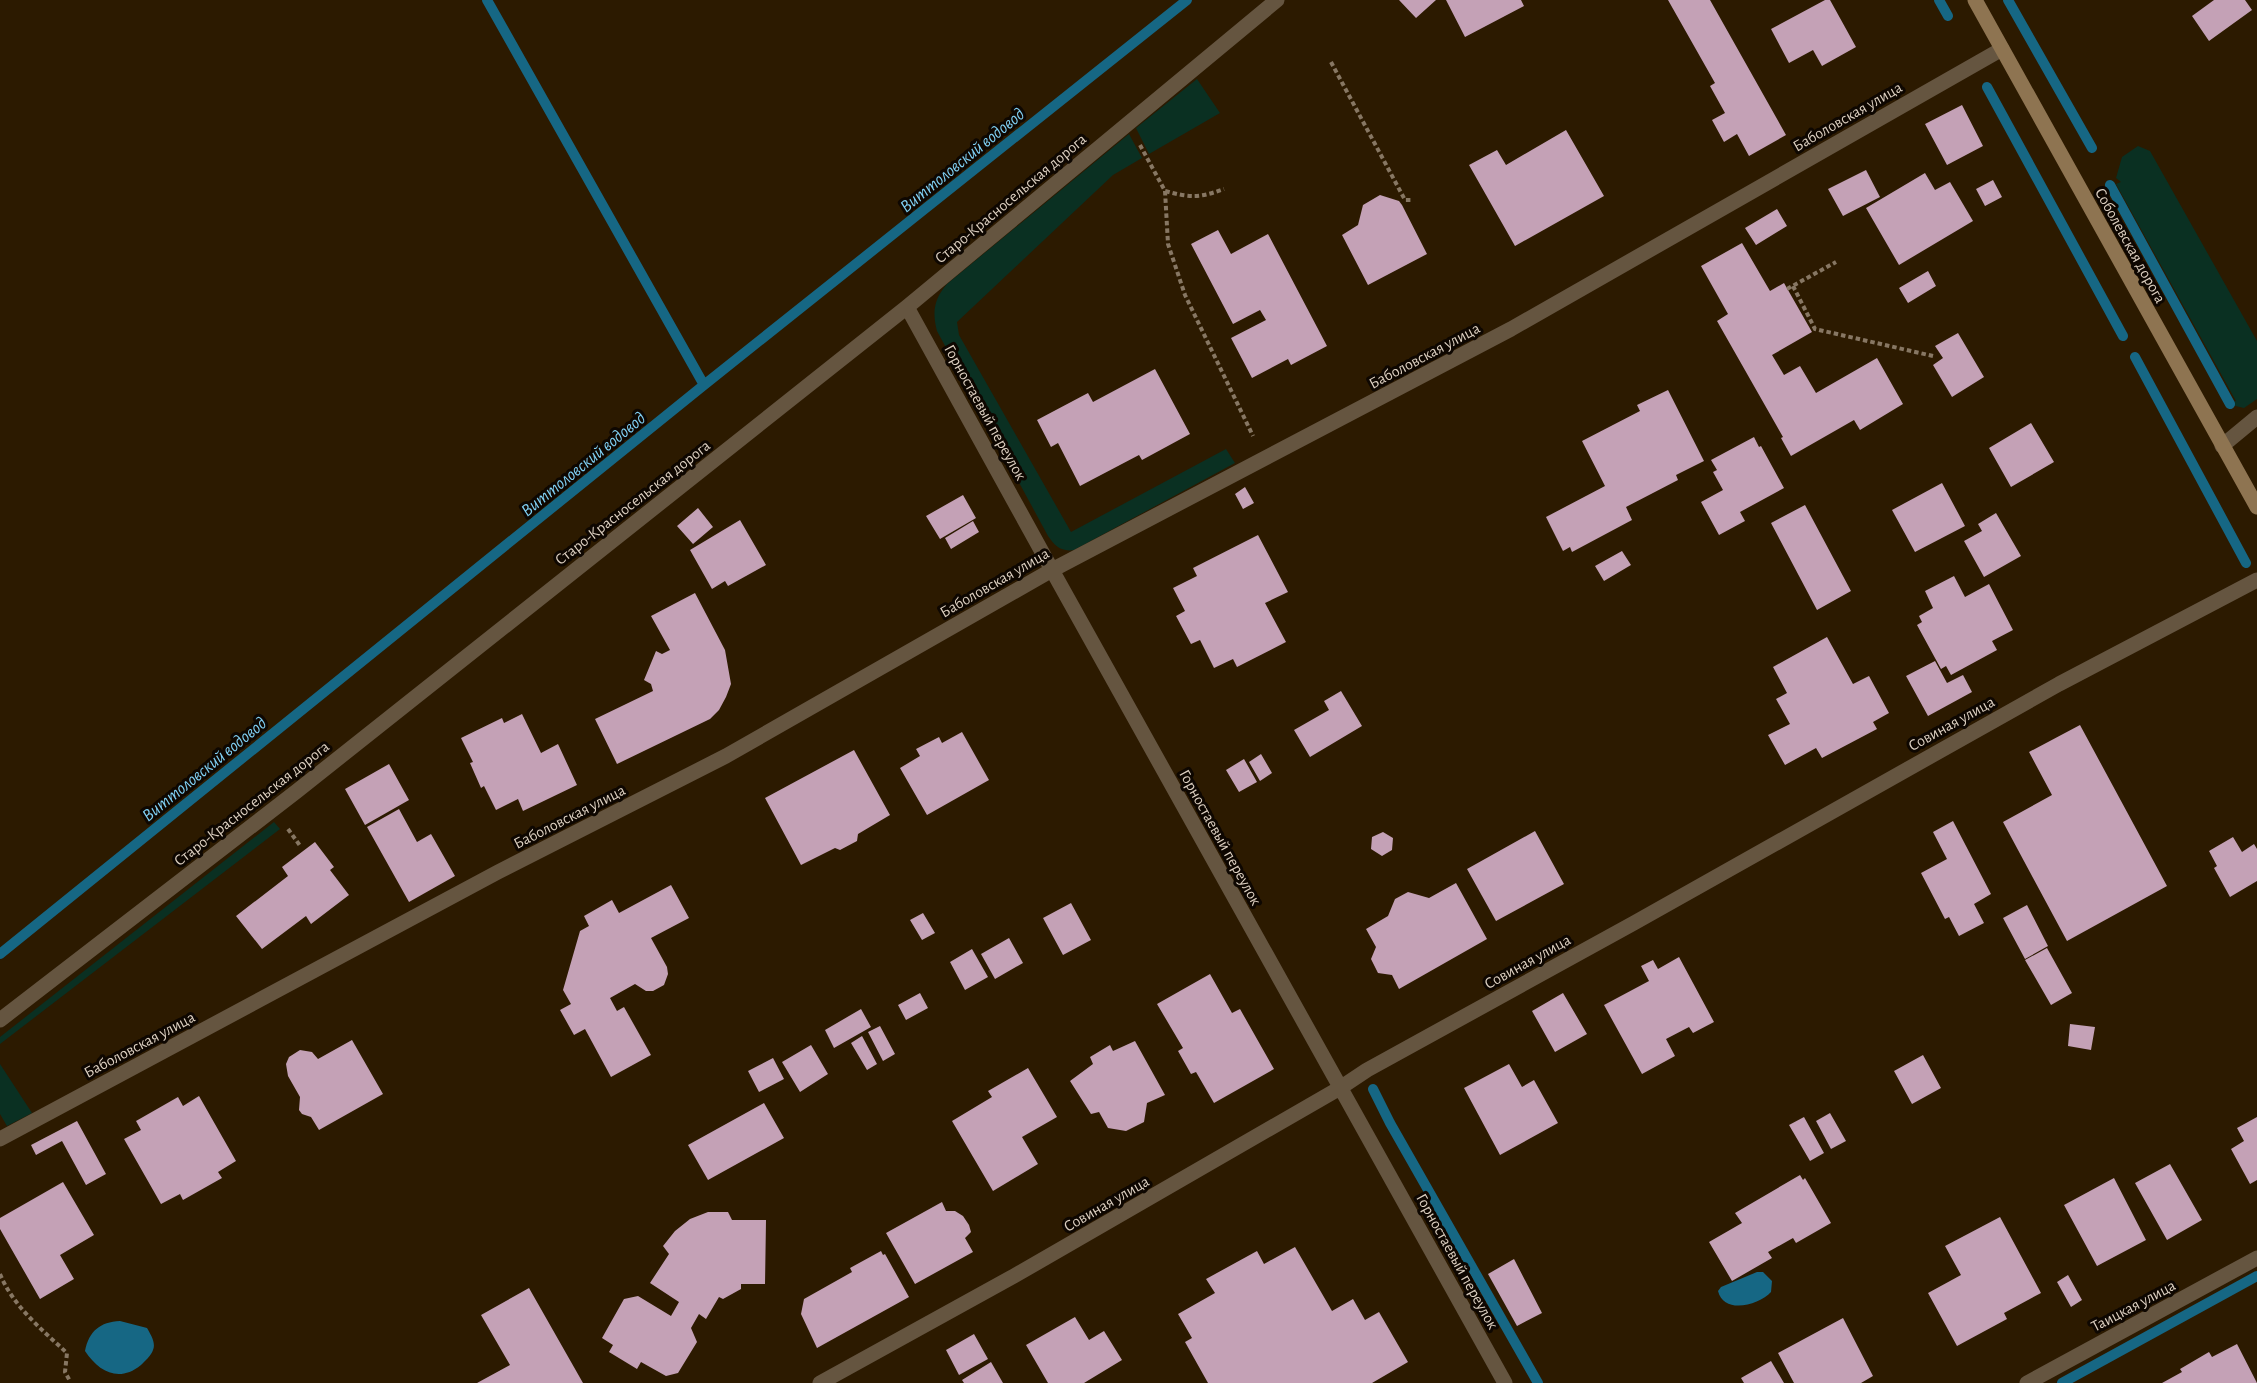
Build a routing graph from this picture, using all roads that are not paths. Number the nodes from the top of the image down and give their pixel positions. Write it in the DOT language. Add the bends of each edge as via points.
graph roads {
  1 [pos="1277,0"];
  2 [pos="1975,0"];
  3 [pos="2002,49"];
  4 [pos="908,307"];
  5 [pos="2257,417"];
  6 [pos="2222,446"];
  7 [pos="2257,507"];
  8 [pos="1052,570"];
  9 [pos="2257,580"];
  10 [pos="0,1020"];
  11 [pos="1340,1088"];
  12 [pos="0,1139"];
  13 [pos="2257,1258"];
  14 [pos="820,1383"];
  15 [pos="1505,1383"];
  16 [pos="2027,1383"];
  1 -- 4 [label="street, Старо-Красносельская дорога"];
  2 -- 3 [label="street, Соболевская дорога"];
  3 -- 6 [label="street, Соболевская дорога"];
  3 -- 8 [label="street, Баболовская улица" via="1511,329"];
  4 -- 8 [label="street, Горностаевый переулок"];
  4 -- 10 [label="street, Старо-Красносельская дорога" via="297,791"];
  5 -- 6 [label="street"];
  6 -- 7 [label="street, Соболевская дорога"];
  8 -- 11 [label="street, Горностаевый переулок"];
  8 -- 12 [label="street, Баболовская улица" via="726,756 498,872"];
  9 -- 11 [label="street, Совиная улица" via="2059,684"];
  11 -- 14 [label="street, Совиная улица"];
  11 -- 15 [label="street, Горностаевый переулок"];
  13 -- 16 [label="street, Таицкая улица"];
}
